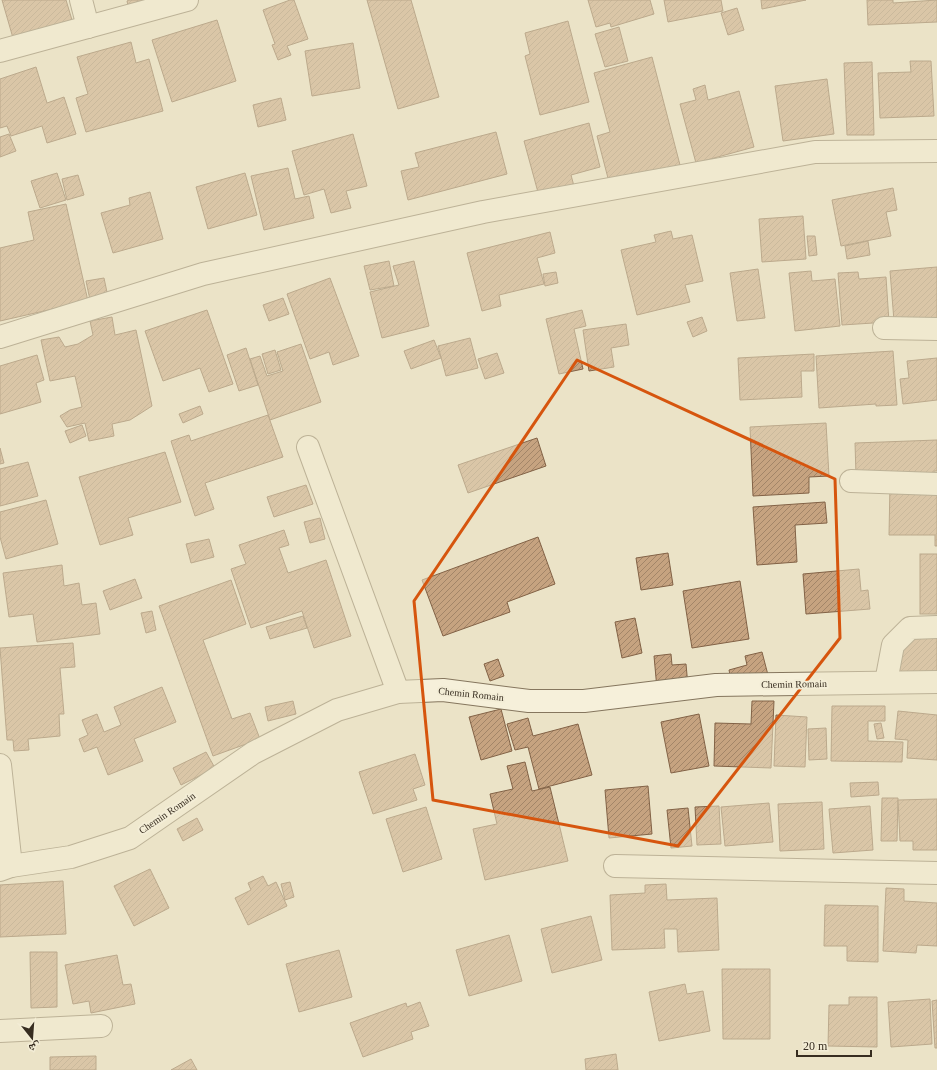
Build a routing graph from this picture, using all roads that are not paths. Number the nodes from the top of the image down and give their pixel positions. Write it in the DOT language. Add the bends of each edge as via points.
graph roads {
  1 [pos="81,0"];
  2 [pos="187,0"];
  3 [pos="88,26"];
  4 [pos="0,51"];
  5 [pos="937,151"];
  6 [pos="884,328"];
  7 [pos="937,329"];
  8 [pos="0,338"];
  9 [pos="308,447"];
  10 [pos="851,481"];
  11 [pos="937,484"];
  12 [pos="937,627"];
  13 [pos="886,682"];
  14 [pos="937,682"];
  15 [pos="398,692"];
  16 [pos="0,765"];
  17 [pos="615,866"];
  18 [pos="5,868"];
  19 [pos="937,873"];
  20 [pos="101,1026"];
  21 [pos="0,1031"];
  1 -- 3 [label="street"];
  2 -- 3 [label="street"];
  3 -- 4 [label="street"];
  5 -- 8 [label="street" via="815,152 483,212 203,274"];
  6 -- 7 [label="street"];
  9 -- 15 [label="street"];
  10 -- 11 [label="street"];
  12 -- 13 [label="street" via="910,628 893,645"];
  13 -- 14 [label="street, Chemin Romain"];
  13 -- 15 [label="street, Chemin Romain" via="716,686 584,701 530,701 443,690"];
  15 -- 18 [label="street, Chemin Romain" via="337,710 252,753 130,838 71,857"];
  16 -- 18 [label="street"];
  17 -- 19 [label="street"];
  20 -- 21 [label="street"];
}
